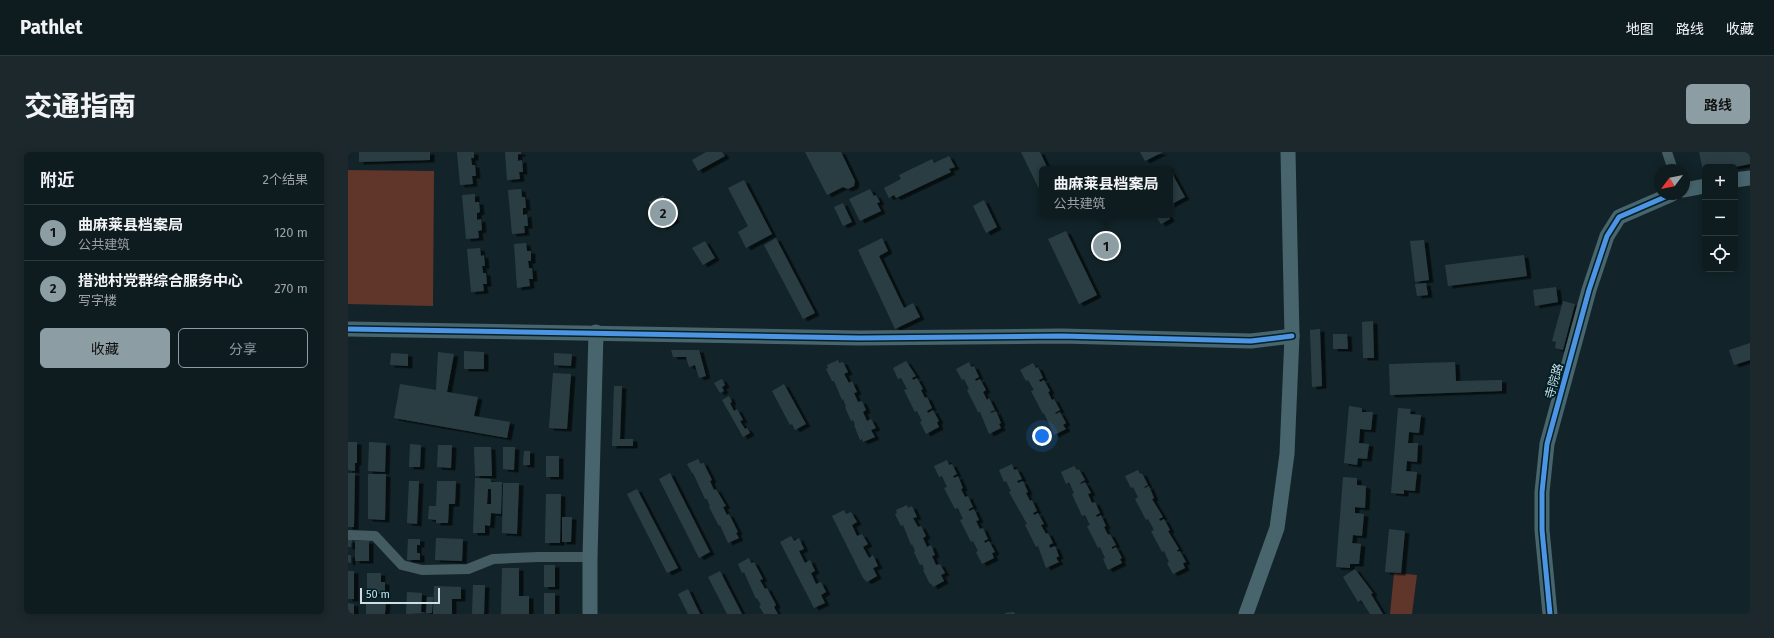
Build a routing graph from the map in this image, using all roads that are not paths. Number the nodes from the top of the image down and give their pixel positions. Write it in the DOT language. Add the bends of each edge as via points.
graph roads {
  1 [pos="1288,152"];
  2 [pos="1667,152"];
  3 [pos="1671,164"];
  4 [pos="1750,178"];
  5 [pos="1738,180"];
  6 [pos="1702,187"];
  7 [pos="1690,189"];
  8 [pos="1658,200"];
  9 [pos="348,329"];
  10 [pos="596,332"];
  11 [pos="1292,336"];
  12 [pos="348,536"];
  13 [pos="590,557"];
  14 [pos="590,614"];
  15 [pos="1246,614"];
  16 [pos="1550,614"];
  1 -- 11 [label="street"];
  2 -- 3 [label="street"];
  4 -- 5 [label="street"];
  6 -- 7 [label="street"];
  8 -- 16 [label="street, 寺院路" via="1619,217 1607,236 1547,444 1542,492 1542,530"];
  9 -- 10 [label="street"];
  10 -- 11 [label="street" via="860,338 1062,336 1250,341"];
  10 -- 13 [label="street"];
  11 -- 15 [label="street" via="1287,454 1277,528"];
  12 -- 13 [label="street" via="375,536 402,565 422,570 468,569 493,559"];
  13 -- 14 [label="street"];
}
